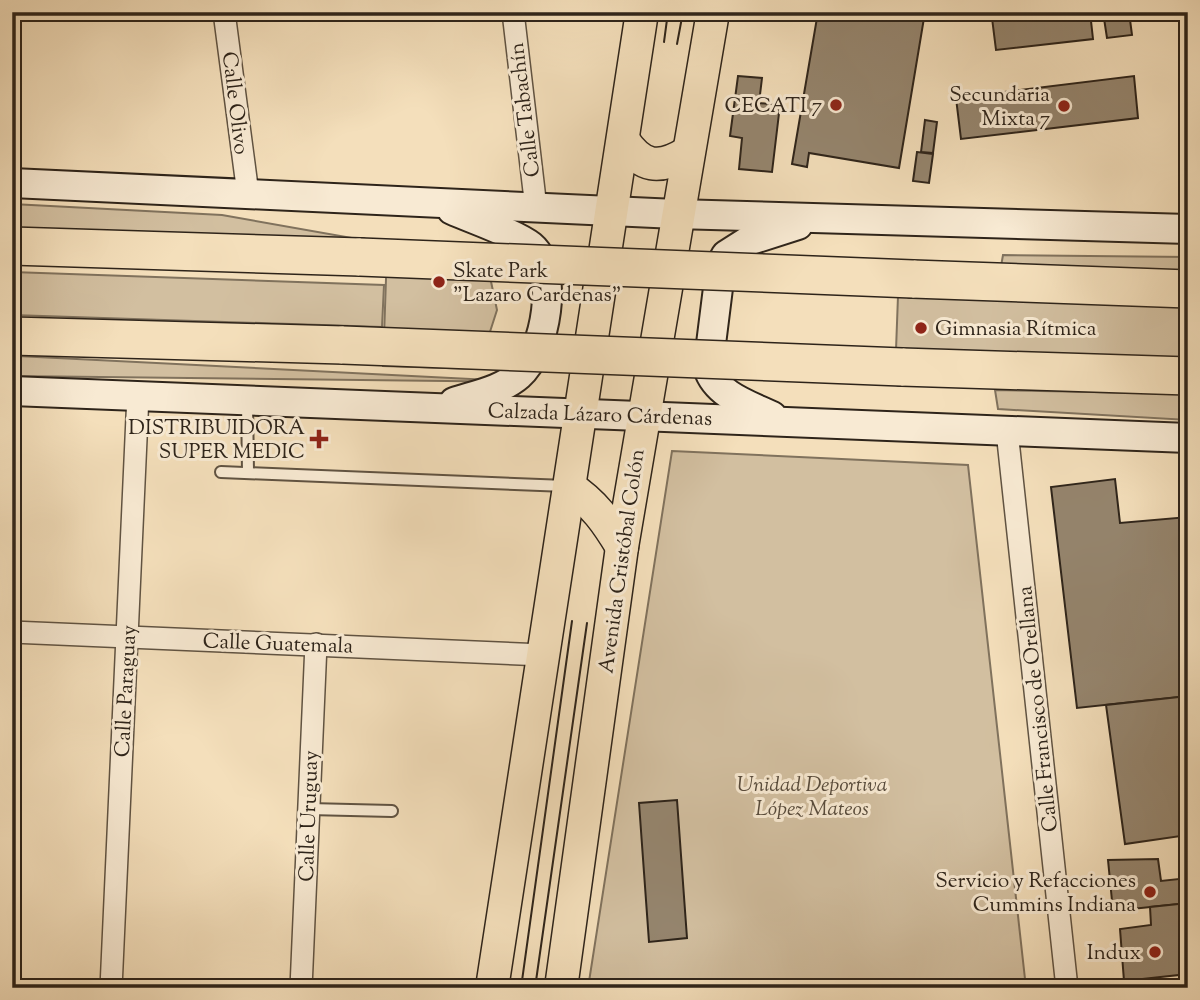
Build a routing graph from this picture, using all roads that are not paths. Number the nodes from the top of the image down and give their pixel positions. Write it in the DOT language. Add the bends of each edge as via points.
graph roads {
  1 [pos="224,12"];
  2 [pos="513,12"];
  3 [pos="642,12"];
  4 [pos="713,12"];
  5 [pos="623,140"];
  6 [pos="687,153"];
  7 [pos="12,183"];
  8 [pos="248,194"];
  9 [pos="435,203"];
  10 [pos="536,208"];
  11 [pos="612,211"];
  12 [pos="676,214"];
  13 [pos="821,218"];
  14 [pos="1188,229"];
  15 [pos="12,246"];
  16 [pos="1188,289"];
  17 [pos="17,336"];
  18 [pos="1188,376"];
  19 [pos="12,391"];
  20 [pos="138,395"];
  21 [pos="247,399"];
  22 [pos="435,407"];
  23 [pos="580,414"];
  24 [pos="642,417"];
  25 [pos="781,421"];
  26 [pos="1007,431"];
  27 [pos="1188,438"];
  28 [pos="221,471"];
  29 [pos="248,472"];
  30 [pos="569,486"];
  31 [pos="622,547"];
  32 [pos="12,632"];
  33 [pos="128,637"];
  34 [pos="316,644"];
  35 [pos="543,656"];
  36 [pos="309,809"];
  37 [pos="392,811"];
  38 [pos="111,988"];
  39 [pos="301,988"];
  40 [pos="492,988"];
  41 [pos="561,988"];
  42 [pos="1067,988"];
  1 -- 8 [label="street, Calle Olivo"];
  2 -- 10 [label="street, Calle Tabachín"];
  3 -- 5 [label="main road"];
  4 -- 6 [label="main road, Avenida Cristóbal Colón"];
  5 -- 6 [label="main road" via="632,153 659,166"];
  5 -- 11 [label="main road"];
  6 -- 12 [label="main road, Avenida Cristóbal Colón"];
  7 -- 8 [label="main road"];
  8 -- 9 [label="main road"];
  9 -- 10 [label="main road"];
  9 -- 22 [label="main road" via="529,244 548,275 541,344 519,376"];
  10 -- 11 [label="main road"];
  11 -- 12 [label="main road"];
  11 -- 23 [label="main road"];
  12 -- 13 [label="main road"];
  12 -- 24 [label="main road, Avenida Cristóbal Colón"];
  13 -- 14 [label="main road"];
  13 -- 25 [label="main road" via="734,247 721,264 708,368 711,378 730,394"];
  15 -- 16 [label="highway, bridge"];
  17 -- 18 [label="highway, bridge"];
  19 -- 20 [label="main road, Calzada Lázaro Cárdenas"];
  20 -- 21 [label="main road, Calzada Lázaro Cárdenas"];
  20 -- 33 [label="street, Calle Paraguay"];
  21 -- 22 [label="main road, Calzada Lázaro Cárdenas"];
  21 -- 29 [label="lane"];
  22 -- 23 [label="main road, Calzada Lázaro Cárdenas"];
  23 -- 24 [label="main road, Calzada Lázaro Cárdenas"];
  23 -- 30 [label="main road"];
  24 -- 25 [label="main road, Calzada Lázaro Cárdenas"];
  24 -- 31 [label="main road, Avenida Cristóbal Colón"];
  25 -- 26 [label="main road, Calzada Lázaro Cárdenas"];
  26 -- 27 [label="main road, Calzada Lázaro Cárdenas"];
  26 -- 42 [label="street, Calle Francisco de Orellana"];
  28 -- 29 [label="lane"];
  29 -- 30 [label="lane"];
  30 -- 31 [label="main road" via="588,499"];
  30 -- 35 [label="main road"];
  31 -- 41 [label="main road, Avenida Cristóbal Colón"];
  32 -- 33 [label="street, Calle Guatemala"];
  33 -- 34 [label="street, Calle Guatemala"];
  33 -- 38 [label="street, Calle Paraguay"];
  34 -- 35 [label="street, Calle Guatemala"];
  34 -- 36 [label="street, Calle Uruguay"];
  35 -- 40 [label="main road"];
  36 -- 37 [label="lane"];
  36 -- 39 [label="street, Calle Uruguay"];
}
